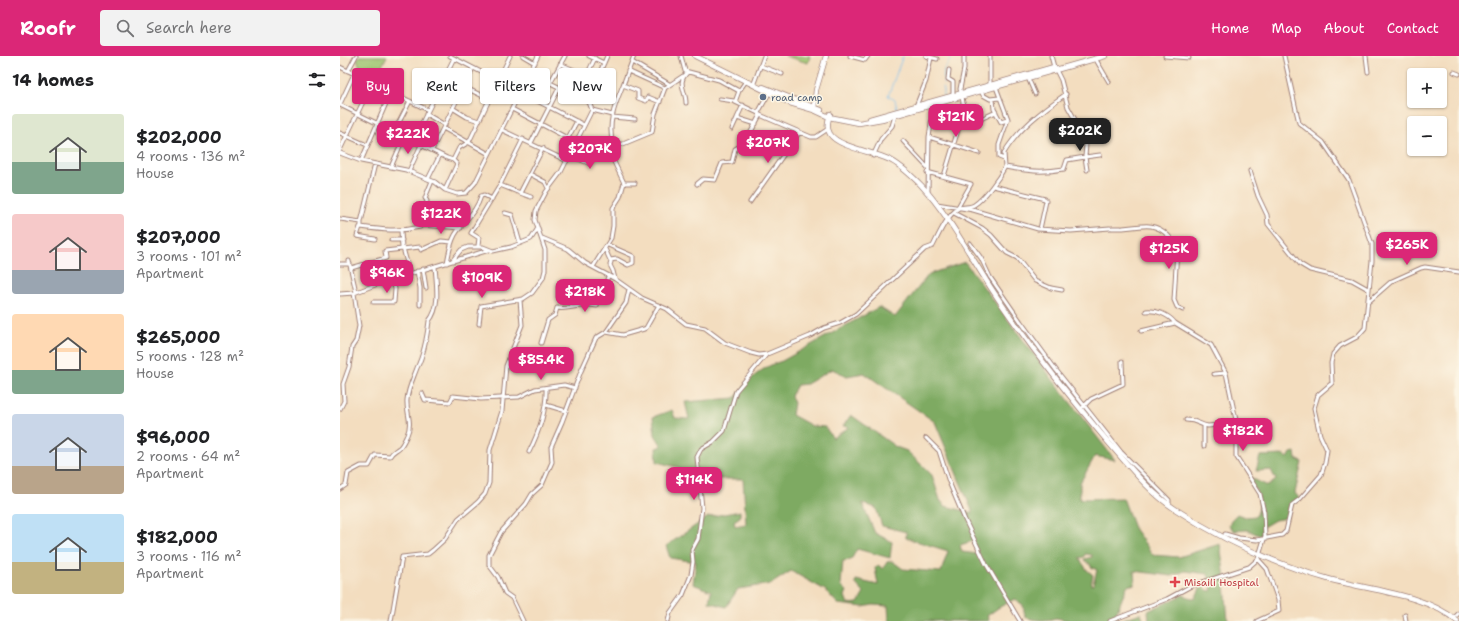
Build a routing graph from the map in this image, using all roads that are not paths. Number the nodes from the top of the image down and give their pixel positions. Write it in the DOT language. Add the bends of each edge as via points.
graph roads {
  1 [pos="356,56"];
  2 [pos="450,56"];
  3 [pos="510,56"];
  4 [pos="523,56"];
  5 [pos="538,56"];
  6 [pos="564,56"];
  7 [pos="590,56"];
  8 [pos="607,56"];
  9 [pos="634,56"];
  10 [pos="681,56"];
  11 [pos="695,56"];
  12 [pos="702,56"];
  13 [pos="764,56"];
  14 [pos="825,56"];
  15 [pos="850,56"];
  16 [pos="868,56"];
  17 [pos="926,56"];
  18 [pos="964,56"];
  19 [pos="990,56"];
  20 [pos="1051,56"];
  21 [pos="1105,56"];
  22 [pos="1165,56"];
  23 [pos="1284,56"];
  24 [pos="1366,56"];
  25 [pos="455,57"];
  26 [pos="1094,57"];
  27 [pos="596,58"];
  28 [pos="931,58"];
  29 [pos="1189,58"];
  30 [pos="937,59"];
  31 [pos="632,62"];
  32 [pos="535,63"];
  33 [pos="604,63"];
  34 [pos="560,64"];
  35 [pos="760,66"];
  36 [pos="340,67"];
  37 [pos="930,67"];
  38 [pos="449,68"];
  39 [pos="473,68"];
  40 [pos="504,68"];
  41 [pos="532,68"];
  42 [pos="568,68"];
  43 [pos="591,68"];
  44 [pos="602,68"];
  45 [pos="934,68"];
  46 [pos="1055,68"];
  47 [pos="949,70"];
  48 [pos="348,71"];
  49 [pos="480,71"];
  50 [pos="628,71"];
  51 [pos="688,72"];
  52 [pos="1368,72"];
  53 [pos="1454,72"];
  54 [pos="352,73"];
  55 [pos="782,74"];
  56 [pos="1459,74"];
  57 [pos="683,76"];
  58 [pos="352,78"];
  59 [pos="1028,78"];
  60 [pos="746,81"];
  61 [pos="1108,82"];
  62 [pos="550,83"];
  63 [pos="754,83"];
  64 [pos="669,84"];
  65 [pos="990,84"];
  66 [pos="623,85"];
  67 [pos="558,87"];
  68 [pos="996,87"];
  69 [pos="665,88"];
  70 [pos="558,90"];
  71 [pos="740,91"];
  72 [pos="981,91"];
  73 [pos="769,92"];
  74 [pos="1036,94"];
  75 [pos="1066,94"];
  76 [pos="953,95"];
  77 [pos="961,95"];
  78 [pos="404,98"];
  79 [pos="999,98"];
  80 [pos="720,99"];
  81 [pos="993,99"];
  82 [pos="410,101"];
  83 [pos="734,101"];
  84 [pos="660,102"];
  85 [pos="686,103"];
  86 [pos="340,104"];
  87 [pos="361,104"];
  88 [pos="386,104"];
  89 [pos="431,104"];
  90 [pos="456,104"];
  91 [pos="487,104"];
  92 [pos="514,104"];
  93 [pos="544,104"];
  94 [pos="590,104"];
  95 [pos="934,104"];
  96 [pos="743,105"];
  97 [pos="916,106"];
  98 [pos="550,107"];
  99 [pos="812,108"];
  100 [pos="454,109"];
  101 [pos="512,109"];
  102 [pos="428,110"];
  103 [pos="592,110"];
  104 [pos="996,112"];
  105 [pos="356,114"];
  106 [pos="426,114"];
  107 [pos="759,114"];
  108 [pos="828,115"];
  109 [pos="971,115"];
  110 [pos="612,116"];
  111 [pos="895,116"];
  112 [pos="737,118"];
  113 [pos="635,119"];
  114 [pos="1008,119"];
  115 [pos="479,121"];
  116 [pos="577,121"];
  117 [pos="932,122"];
  118 [pos="377,124"];
  119 [pos="541,124"];
  120 [pos="756,124"];
  121 [pos="584,125"];
  122 [pos="444,126"];
  123 [pos="946,126"];
  124 [pos="732,129"];
  125 [pos="826,129"];
  126 [pos="502,130"];
  127 [pos="572,130"];
  128 [pos="394,132"];
  129 [pos="340,133"];
  130 [pos="580,133"];
  131 [pos="799,133"];
  132 [pos="348,137"];
  133 [pos="404,137"];
  134 [pos="929,137"];
  135 [pos="568,138"];
  136 [pos="523,139"];
  137 [pos="413,141"];
  138 [pos="903,141"];
  139 [pos="469,142"];
  140 [pos="576,142"];
  141 [pos="531,143"];
  142 [pos="367,145"];
  143 [pos="613,145"];
  144 [pos="954,145"];
  145 [pos="421,146"];
  146 [pos="607,147"];
  147 [pos="543,148"];
  148 [pos="432,150"];
  149 [pos="340,152"];
  150 [pos="979,153"];
  151 [pos="489,154"];
  152 [pos="440,155"];
  153 [pos="569,155"];
  154 [pos="874,155"];
  155 [pos="1100,155"];
  156 [pos="1085,157"];
  157 [pos="1004,159"];
  158 [pos="453,160"];
  159 [pos="361,161"];
  160 [pos="566,161"];
  161 [pos="375,164"];
  162 [pos="390,167"];
  163 [pos="1006,167"];
  164 [pos="928,168"];
  165 [pos="1087,170"];
  166 [pos="409,171"];
  167 [pos="1250,171"];
  168 [pos="928,172"];
  169 [pos="530,174"];
  170 [pos="944,176"];
  171 [pos="430,180"];
  172 [pos="624,183"];
  173 [pos="635,183"];
  174 [pos="697,184"];
  175 [pos="500,185"];
  176 [pos="993,186"];
  177 [pos="548,188"];
  178 [pos="445,190"];
  179 [pos="520,193"];
  180 [pos="928,193"];
  181 [pos="532,197"];
  182 [pos="492,199"];
  183 [pos="750,202"];
  184 [pos="937,204"];
  185 [pos="959,208"];
  186 [pos="505,213"];
  187 [pos="954,213"];
  188 [pos="340,218"];
  189 [pos="949,220"];
  190 [pos="361,224"];
  191 [pos="421,225"];
  192 [pos="461,228"];
  193 [pos="538,228"];
  194 [pos="1040,229"];
  195 [pos="401,231"];
  196 [pos="542,238"];
  197 [pos="375,239"];
  198 [pos="391,240"];
  199 [pos="402,240"];
  200 [pos="452,242"];
  201 [pos="520,243"];
  202 [pos="970,243"];
  203 [pos="608,245"];
  204 [pos="478,246"];
  205 [pos="402,248"];
  206 [pos="605,249"];
  207 [pos="489,250"];
  208 [pos="610,260"];
  209 [pos="452,261"];
  210 [pos="447,263"];
  211 [pos="340,264"];
  212 [pos="350,264"];
  213 [pos="435,266"];
  214 [pos="592,268"];
  215 [pos="423,269"];
  216 [pos="417,271"];
  217 [pos="1459,272"];
  218 [pos="410,274"];
  219 [pos="608,276"];
  220 [pos="393,279"];
  221 [pos="614,279"];
  222 [pos="426,288"];
  223 [pos="1368,288"];
  224 [pos="629,289"];
  225 [pos="1062,290"];
  226 [pos="355,292"];
  227 [pos="340,294"];
  228 [pos="520,300"];
  229 [pos="373,302"];
  230 [pos="1368,302"];
  231 [pos="420,305"];
  232 [pos="659,305"];
  233 [pos="1183,310"];
  234 [pos="1146,311"];
  235 [pos="1175,323"];
  236 [pos="479,324"];
  237 [pos="1141,331"];
  238 [pos="606,332"];
  239 [pos="541,343"];
  240 [pos="767,354"];
  241 [pos="1122,361"];
  242 [pos="1226,373"];
  243 [pos="1214,374"];
  244 [pos="546,388"];
  245 [pos="575,388"];
  246 [pos="422,393"];
  247 [pos="504,398"];
  248 [pos="546,405"];
  249 [pos="1085,405"];
  250 [pos="340,410"];
  251 [pos="1081,410"];
  252 [pos="566,411"];
  253 [pos="1186,420"];
  254 [pos="1236,423"];
  255 [pos="1204,426"];
  256 [pos="926,438"];
  257 [pos="1204,446"];
  258 [pos="529,452"];
  259 [pos="340,489"];
  260 [pos="1169,505"];
  261 [pos="1225,534"];
  262 [pos="1263,540"];
  263 [pos="1258,557"];
  264 [pos="1459,613"];
  265 [pos="1405,614"];
  266 [pos="1455,619"];
  267 [pos="391,621"];
  268 [pos="523,621"];
  269 [pos="668,621"];
  270 [pos="1020,621"];
  271 [pos="1110,621"];
  272 [pos="1257,621"];
  273 [pos="1406,621"];
  1 -- 48 [label="street"];
  2 -- 25 [label="street"];
  3 -- 40 [label="street"];
  4 -- 32 [label="street"];
  5 -- 32 [label="street"];
  6 -- 34 [label="street"];
  7 -- 27 [label="street"];
  8 -- 33 [label="street"];
  9 -- 31 [label="street"];
  10 -- 51 [label="street" via="684,69"];
  11 -- 60 [label="main road"];
  12 -- 63 [label="main road"];
  13 -- 35 [label="street"];
  14 -- 99 [label="main road"];
  15 -- 16 [label="street" via="865,60"];
  17 -- 28 [label="street"];
  18 -- 77 [label="street"];
  19 -- 65 [label="street"];
  20 -- 46 [label="street"];
  21 -- 26 [label="main road"];
  22 -- 29 [label="street"];
  23 -- 223 [label="street" via="1299,123 1323,142 1337,161 1349,180 1361,212 1372,244"];
  24 -- 52 [label="street"];
  25 -- 38 [label="street"];
  25 -- 39 [label="street"];
  26 -- 46 [label="main road"];
  26 -- 61 [label="street"];
  27 -- 33 [label="street"];
  27 -- 43 [label="street"];
  28 -- 30 [label="street"];
  28 -- 37 [label="street"];
  31 -- 50 [label="street"];
  31 -- 64 [label="street"];
  32 -- 41 [label="street"];
  33 -- 44 [label="street"];
  34 -- 42 [label="street"];
  34 -- 62 [label="street"];
  35 -- 55 [label="street"];
  35 -- 63 [label="street"];
  36 -- 48 [label="street"];
  37 -- 45 [label="street"];
  37 -- 97 [label="street"];
  39 -- 49 [label="street"];
  46 -- 59 [label="main road"];
  46 -- 65 [label="main road"];
  46 -- 75 [label="street"];
  47 -- 76 [label="street" via="948,78 953,82"];
  48 -- 54 [label="street"];
  50 -- 66 [label="street"];
  50 -- 69 [label="street"];
  51 -- 57 [label="street"];
  51 -- 71 [label="street" via="719,80"];
  53 -- 56 [label="street"];
  57 -- 64 [label="street"];
  57 -- 85 [label="street" via="682,88"];
  58 -- 86 [label="street"];
  59 -- 68 [label="main road"];
  59 -- 74 [label="street"];
  60 -- 71 [label="street"];
  60 -- 73 [label="main road"];
  62 -- 67 [label="street"];
  63 -- 99 [label="main road"];
  64 -- 69 [label="street"];
  65 -- 77 [label="main road"];
  66 -- 84 [label="street" via="638,91 638,98 646,101 648,97"];
  66 -- 110 [label="street"];
  68 -- 72 [label="main road"];
  68 -- 79 [label="street"];
  69 -- 84 [label="street"];
  70 -- 98 [label="street"];
  71 -- 83 [label="street"];
  72 -- 77 [label="main road"];
  72 -- 81 [label="street" via="983,96"];
  73 -- 99 [label="main road" via="790,103"];
  73 -- 107 [label="street"];
  75 -- 156 [label="street" via="1068,108 1086,144"];
  75 -- 157 [label="street" via="1028,124 1004,151"];
  76 -- 77 [label="main road"];
  76 -- 97 [label="main road"];
  77 -- 95 [label="main road"];
  77 -- 109 [label="street"];
  78 -- 82 [label="street"];
  79 -- 81 [label="street"];
  79 -- 114 [label="street"];
  80 -- 83 [label="street"];
  81 -- 104 [label="street"];
  82 -- 102 [label="street"];
  82 -- 128 [label="street"];
  83 -- 96 [label="street"];
  84 -- 143 [label="street" via="652,132 623,144"];
  86 -- 105 [label="street"];
  87 -- 105 [label="street"];
  88 -- 118 [label="street"];
  89 -- 102 [label="street"];
  90 -- 100 [label="street"];
  91 -- 115 [label="street"];
  92 -- 101 [label="street"];
  93 -- 98 [label="street"];
  94 -- 103 [label="street"];
  95 -- 111 [label="main road"];
  95 -- 117 [label="street"];
  96 -- 107 [label="street"];
  96 -- 112 [label="street"];
  97 -- 108 [label="main road" via="864,120 849,120"];
  98 -- 116 [label="street"];
  98 -- 119 [label="street"];
  99 -- 108 [label="main road"];
  100 -- 115 [label="street"];
  100 -- 122 [label="street"];
  101 -- 119 [label="street"];
  101 -- 126 [label="street"];
  102 -- 106 [label="street"];
  103 -- 110 [label="street"];
  103 -- 121 [label="street"];
  104 -- 109 [label="street" via="975,122"];
  104 -- 114 [label="street" via="1001,122"];
  105 -- 118 [label="street"];
  105 -- 132 [label="street"];
  106 -- 122 [label="street"];
  106 -- 137 [label="street"];
  107 -- 120 [label="street"];
  107 -- 131 [label="street"];
  108 -- 111 [label="main road" via="864,123"];
  108 -- 125 [label="main road"];
  109 -- 144 [label="street" via="961,124"];
  110 -- 113 [label="street"];
  110 -- 143 [label="street" via="610,132"];
  111 -- 154 [label="street" via="892,126 881,139"];
  112 -- 120 [label="street"];
  112 -- 124 [label="street"];
  114 -- 157 [label="street" via="998,152 999,158"];
  115 -- 139 [label="street"];
  116 -- 121 [label="street"];
  116 -- 127 [label="street"];
  117 -- 123 [label="street"];
  117 -- 134 [label="street"];
  118 -- 128 [label="street"];
  118 -- 142 [label="street"];
  119 -- 135 [label="street"];
  119 -- 141 [label="street"];
  120 -- 174 [label="street" via="745,143 735,149 732,162 722,163 714,180 703,178"];
  121 -- 130 [label="street"];
  122 -- 139 [label="street"];
  122 -- 148 [label="street"];
  125 -- 131 [label="street" via="816,137"];
  125 -- 154 [label="main road" via="829,138 835,143"];
  126 -- 136 [label="street"];
  126 -- 151 [label="street"];
  127 -- 130 [label="street"];
  127 -- 135 [label="street"];
  128 -- 133 [label="street"];
  129 -- 132 [label="street"];
  130 -- 140 [label="street"];
  131 -- 183 [label="street"];
  132 -- 142 [label="street"];
  132 -- 149 [label="street"];
  133 -- 137 [label="street"];
  133 -- 162 [label="street"];
  134 -- 144 [label="street"];
  134 -- 164 [label="street"];
  135 -- 140 [label="street"];
  136 -- 141 [label="street"];
  136 -- 175 [label="street"];
  137 -- 145 [label="street"];
  138 -- 164 [label="street"];
  139 -- 151 [label="street"];
  139 -- 158 [label="street" via="459,148"];
  140 -- 153 [label="street"];
  141 -- 147 [label="street"];
  142 -- 159 [label="street"];
  143 -- 146 [label="street"];
  144 -- 150 [label="street"];
  144 -- 170 [label="street"];
  145 -- 148 [label="street"];
  145 -- 166 [label="street"];
  146 -- 153 [label="street" via="594,152 588,163"];
  146 -- 172 [label="street"];
  147 -- 160 [label="street"];
  147 -- 169 [label="street"];
  148 -- 152 [label="street"];
  149 -- 159 [label="street"];
  151 -- 178 [label="street" via="466,194"];
  152 -- 158 [label="street"];
  152 -- 171 [label="street"];
  153 -- 160 [label="street"];
  154 -- 180 [label="main road" via="901,168"];
  155 -- 156 [label="street"];
  156 -- 163 [label="street" via="1067,160 1066,168 1040,173"];
  156 -- 165 [label="street"];
  157 -- 163 [label="street"];
  158 -- 178 [label="street" via="457,164"];
  159 -- 161 [label="street"];
  160 -- 177 [label="street"];
  161 -- 162 [label="street"];
  161 -- 190 [label="street"];
  162 -- 166 [label="street"];
  163 -- 176 [label="street"];
  164 -- 168 [label="street"];
  166 -- 171 [label="street"];
  167 -- 223 [label="street" via="1268,224 1300,264 1310,270 1352,280"];
  168 -- 170 [label="street"];
  168 -- 180 [label="street"];
  169 -- 177 [label="street" via="545,182"];
  169 -- 179 [label="street"];
  170 -- 185 [label="street" via="972,184 965,192"];
  171 -- 178 [label="street"];
  171 -- 191 [label="street"];
  172 -- 173 [label="street"];
  172 -- 203 [label="street" via="613,208 613,226"];
  175 -- 179 [label="street"];
  175 -- 182 [label="street"];
  176 -- 185 [label="street" via="974,206"];
  176 -- 194 [label="street" via="1045,199"];
  177 -- 193 [label="street" via="536,211 535,220"];
  179 -- 181 [label="street"];
  180 -- 184 [label="main road"];
  182 -- 192 [label="street" via="481,196 475,212"];
  182 -- 204 [label="street" via="471,233 479,238"];
  184 -- 185 [label="street"];
  184 -- 189 [label="main road"];
  185 -- 187 [label="street"];
  185 -- 194 [label="street"];
  186 -- 201 [label="street" via="512,214"];
  187 -- 189 [label="street"];
  187 -- 225 [label="street" via="991,235 1007,253 1017,258 1035,281"];
  188 -- 190 [label="street"];
  189 -- 240 [label="street" via="935,238 933,246 925,249 856,314 840,324 824,328"];
  189 -- 251 [label="main road" via="995,295"];
  190 -- 195 [label="street" via="386,231"];
  190 -- 197 [label="street" via="357,236"];
  191 -- 192 [label="street"];
  191 -- 195 [label="street"];
  192 -- 200 [label="street"];
  193 -- 196 [label="street"];
  193 -- 201 [label="street" via="531,239"];
  194 -- 233 [label="street" via="1071,231 1143,226 1158,228 1175,243 1178,250 1174,300"];
  195 -- 199 [label="street"];
  196 -- 214 [label="street" via="568,249"];
  196 -- 228 [label="street" via="546,261 545,274 532,293"];
  198 -- 199 [label="street"];
  199 -- 205 [label="street"];
  200 -- 205 [label="street" via="441,241 421,250 420,247"];
  200 -- 210 [label="street"];
  201 -- 207 [label="street" via="499,250"];
  202 -- 249 [label="street" via="1021,322"];
  203 -- 206 [label="street"];
  203 -- 208 [label="street" via="633,256 633,263 628,265 617,259"];
  204 -- 207 [label="street"];
  204 -- 209 [label="street" via="461,250"];
  205 -- 212 [label="street" via="385,251 386,258"];
  205 -- 218 [label="street"];
  206 -- 208 [label="street"];
  206 -- 214 [label="street"];
  207 -- 209 [label="street"];
  208 -- 221 [label="street"];
  209 -- 210 [label="street"];
  210 -- 213 [label="street"];
  211 -- 212 [label="street"];
  212 -- 226 [label="street"];
  213 -- 215 [label="street"];
  213 -- 259 [label="street" via="436,296 433,318 429,321 420,360 407,395 406,407 410,417 407,435 400,448 393,451 390,456 375,454 369,466 361,466 348,473 346,485"];
  214 -- 219 [label="street"];
  215 -- 216 [label="street"];
  215 -- 222 [label="street"];
  216 -- 218 [label="street"];
  216 -- 231 [label="street"];
  217 -- 230 [label="street" via="1421,268 1392,281"];
  218 -- 220 [label="street"];
  219 -- 221 [label="street"];
  219 -- 239 [label="street" via="597,306 583,304 567,309 557,308 555,315 548,320"];
  220 -- 226 [label="street"];
  220 -- 229 [label="street" via="394,302"];
  221 -- 224 [label="street"];
  223 -- 230 [label="street"];
  224 -- 232 [label="street"];
  224 -- 238 [label="street" via="626,303"];
  226 -- 227 [label="street"];
  226 -- 250 [label="street" via="359,326 343,384 344,401"];
  228 -- 236 [label="street" via="481,306"];
  228 -- 247 [label="street" via="522,325 506,366"];
  230 -- 262 [label="street" via="1365,328 1357,337 1335,350 1331,363 1332,383 1316,400 1315,415 1327,450 1321,475 1292,505 1286,531 1282,535"];
  232 -- 238 [label="street" via="644,329 623,335"];
  232 -- 240 [label="street" via="686,324 705,328 725,343 759,355"];
  234 -- 235 [label="street" via="1154,310"];
  235 -- 237 [label="street"];
  235 -- 242 [label="street" via="1211,345"];
  238 -- 245 [label="street" via="596,338"];
  240 -- 269 [label="street" via="736,392 724,431 699,452 697,457 702,508 698,539 692,550 691,575"];
  241 -- 249 [label="street" via="1123,384 1098,395"];
  242 -- 243 [label="street"];
  242 -- 254 [label="street"];
  244 -- 245 [label="street" via="564,385"];
  244 -- 247 [label="street" via="530,391 519,398"];
  244 -- 248 [label="street"];
  245 -- 252 [label="street"];
  246 -- 247 [label="street" via="425,400 450,402 453,396"];
  247 -- 267 [label="street" via="490,450 489,483 485,494 458,519 445,539 428,554 402,557"];
  248 -- 252 [label="street"];
  248 -- 258 [label="street" via="536,439"];
  249 -- 251 [label="street"];
  249 -- 260 [label="street" via="1121,452 1169,500"];
  251 -- 260 [label="main road" via="1138,477"];
  252 -- 268 [label="street" via="551,447 552,462 542,484 501,532 489,555 489,565 498,577 505,594 512,598"];
  253 -- 255 [label="street" via="1196,420"];
  254 -- 255 [label="street"];
  254 -- 262 [label="street" via="1236,456 1263,502"];
  255 -- 257 [label="street"];
  256 -- 270 [label="street" via="939,451 965,520 986,564"];
  260 -- 263 [label="main road"];
  261 -- 262 [label="street"];
  262 -- 263 [label="street"];
  263 -- 266 [label="main road" via="1326,578 1428,603"];
  263 -- 271 [label="street" via="1242,570 1191,586 1167,599"];
  263 -- 272 [label="street" via="1267,569 1278,600 1279,611"];
  264 -- 266 [label="street"];
  265 -- 273 [label="street"];
}
